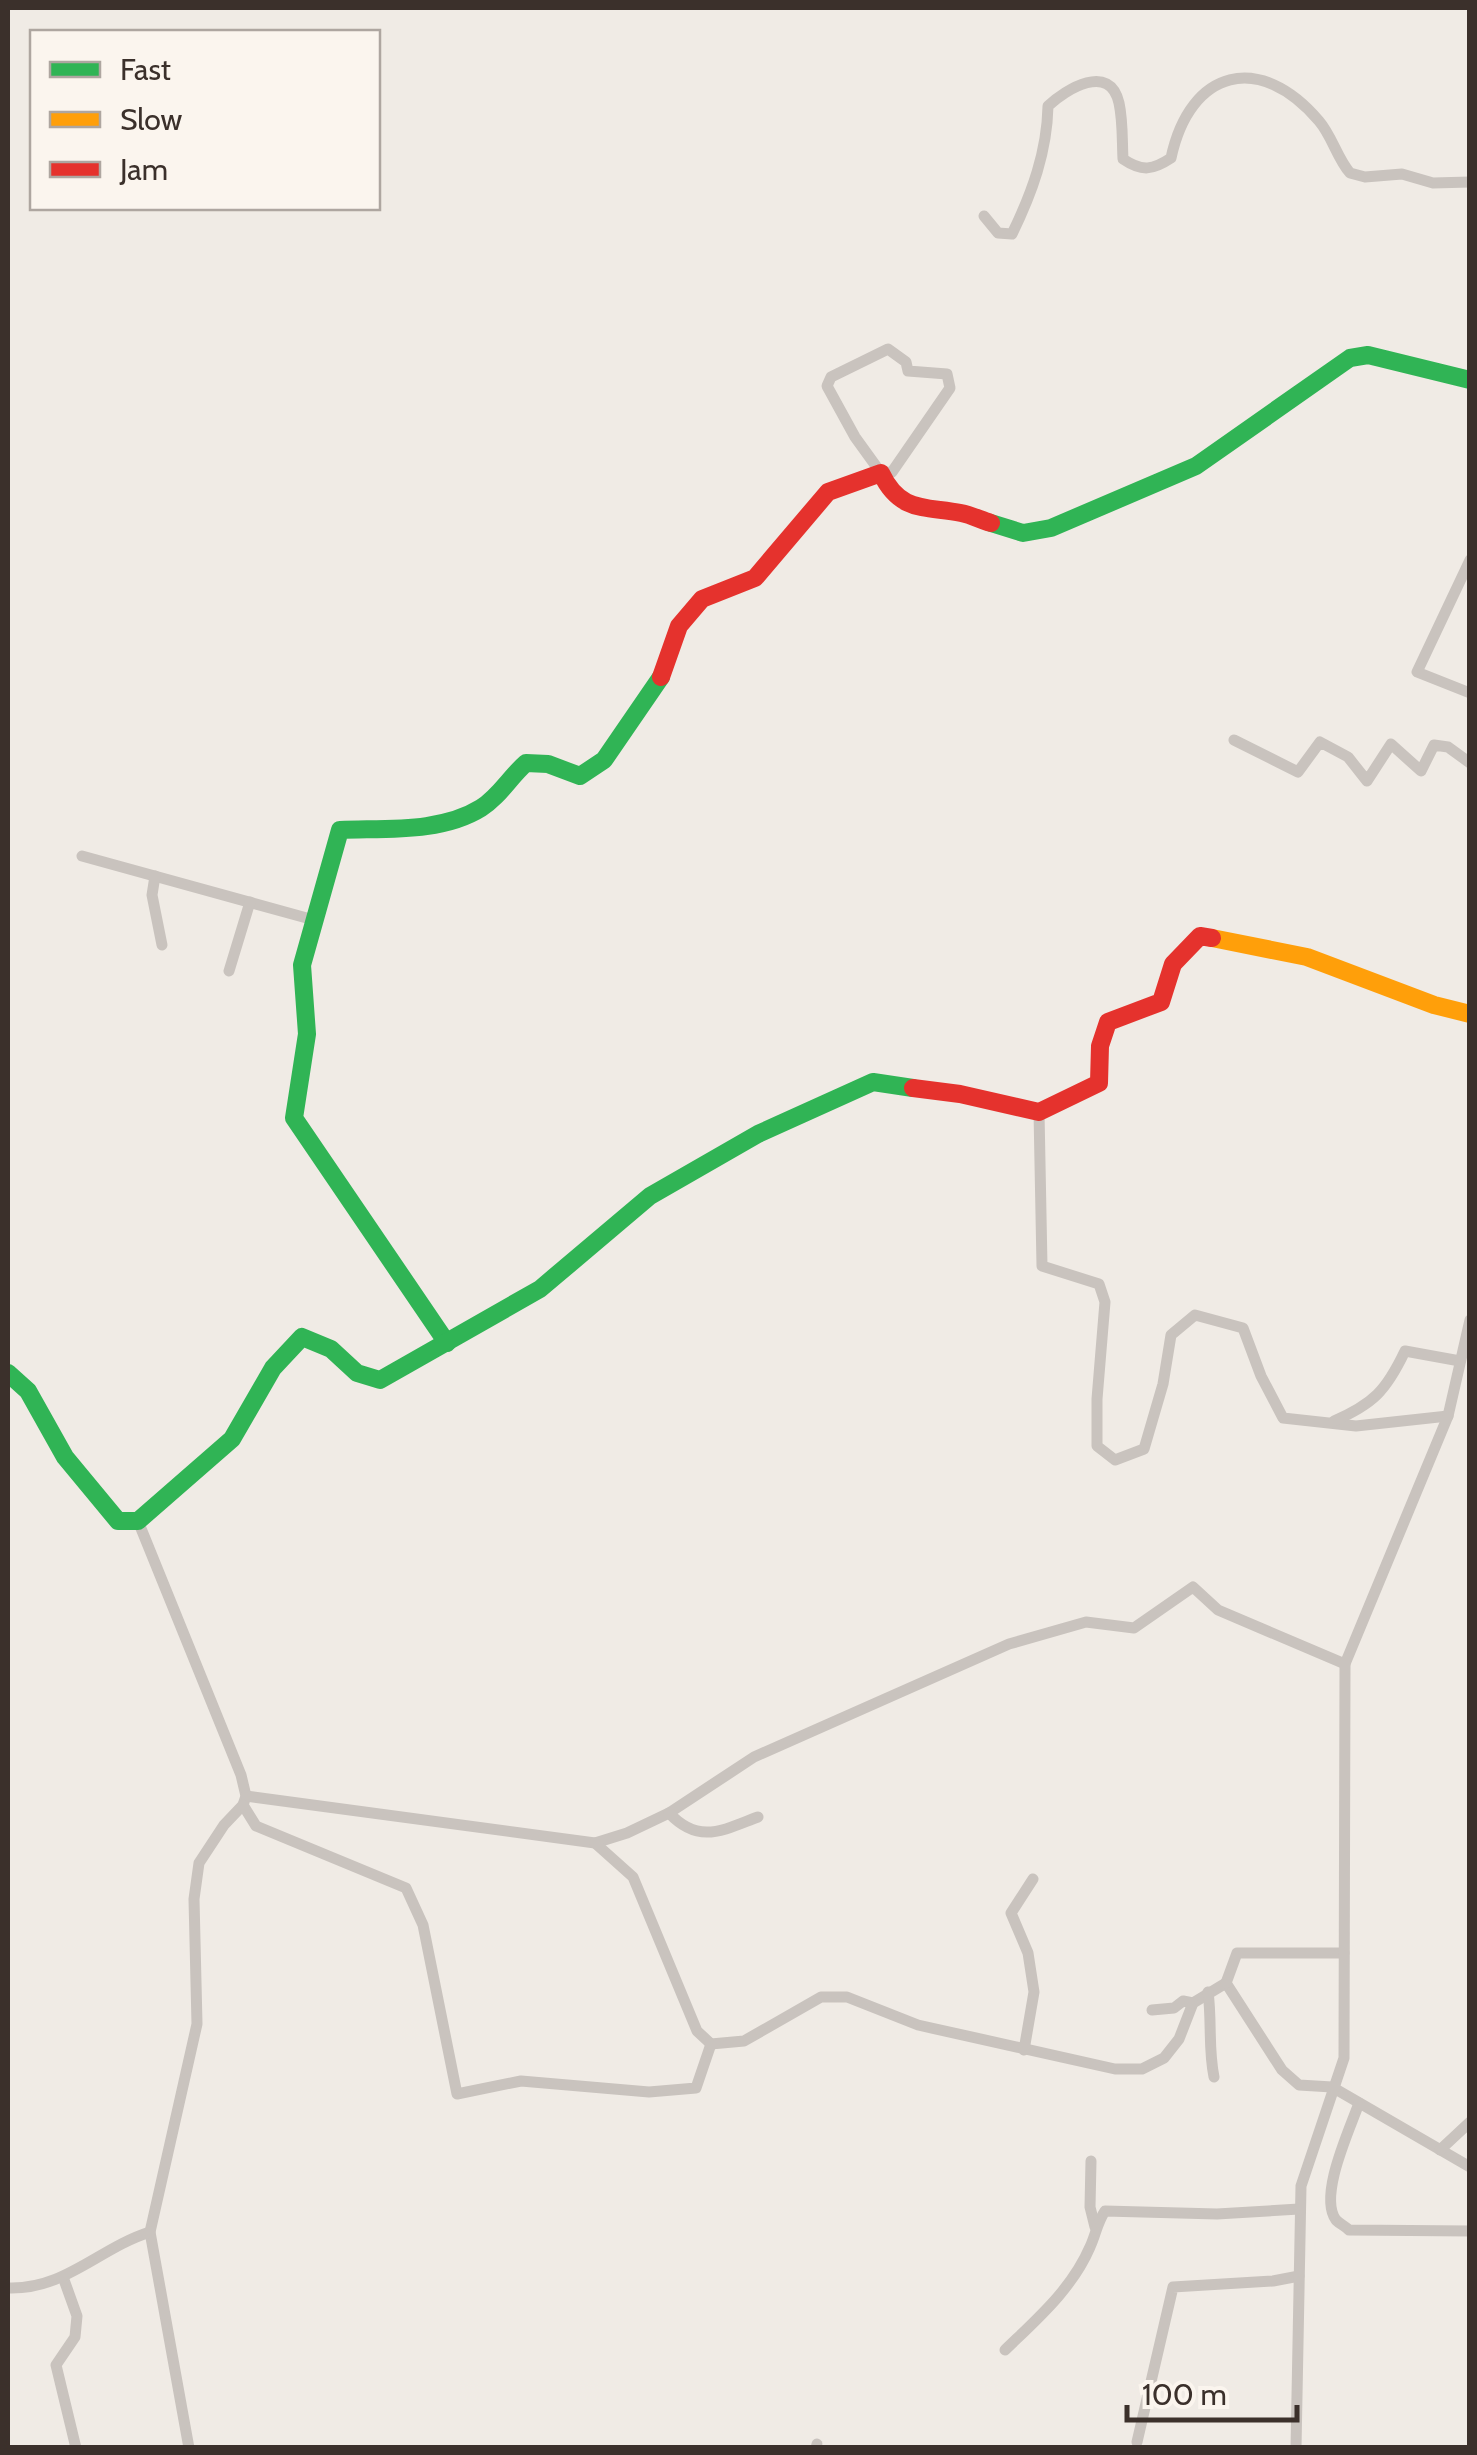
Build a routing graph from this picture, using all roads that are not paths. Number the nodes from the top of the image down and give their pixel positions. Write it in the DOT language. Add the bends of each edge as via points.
graph roads {
  1 [pos="1470,182"];
  2 [pos="984,216"];
  3 [pos="1470,380"];
  4 [pos="882,473"];
  5 [pos="1470,560"];
  6 [pos="1470,693"];
  7 [pos="1234,740"];
  8 [pos="1470,764"];
  9 [pos="82,856"];
  10 [pos="155,876"];
  11 [pos="250,902"];
  12 [pos="314,920"];
  13 [pos="162,945"];
  14 [pos="228,972"];
  15 [pos="1470,1014"];
  16 [pos="1039,1112"];
  17 [pos="1470,1320"];
  18 [pos="447,1343"];
  19 [pos="1460,1361"];
  20 [pos="8,1373"];
  21 [pos="1448,1416"];
  22 [pos="1330,1423"];
  23 [pos="138,1521"];
  24 [pos="1344,1664"];
  25 [pos="244,1800"];
  26 [pos="669,1813"];
  27 [pos="758,1817"];
  28 [pos="596,1843"];
  29 [pos="1033,1879"];
  30 [pos="1344,1953"];
  31 [pos="1226,1982"];
  32 [pos="1208,1992"];
  33 [pos="1192,2003"];
  34 [pos="1152,2010"];
  35 [pos="711,2044"];
  36 [pos="1024,2050"];
  37 [pos="1214,2076"];
  38 [pos="1332,2087"];
  39 [pos="1359,2103"];
  40 [pos="1470,2122"];
  41 [pos="1440,2150"];
  42 [pos="1091,2162"];
  43 [pos="1470,2167"];
  44 [pos="1299,2209"];
  45 [pos="1095,2227"];
  46 [pos="1470,2231"];
  47 [pos="150,2232"];
  48 [pos="1299,2276"];
  49 [pos="63,2277"];
  50 [pos="8,2288"];
  51 [pos="1005,2350"];
  52 [pos="1137,2442"];
  53 [pos="76,2448"];
  54 [pos="189,2448"];
  55 [pos="1296,2448"];
  1 -- 2 [label="street" via="1350,174 1321,122 1293,96 1257,78 1220,80 1191,106 1171,158 1154,169 1136,168 1124,159 1118,99 1107,85 1089,81 1048,106 1040,164 1012,234 998,233"];
  3 -- 4 [label="street" via="1368,355 1350,358 1196,466 1051,528 1023,533 914,506 889,490"];
  4 -- 4 [label="street" via="827,386 831,376 888,349 908,371 947,374 950,388 892,472"];
  4 -- 12 [label="street" via="828,492 755,578 702,599 679,626 658,685 604,760 580,776 526,763 485,806 456,821 340,830"];
  5 -- 6 [label="street" via="1417,672"];
  7 -- 8 [label="street" via="1298,772 1320,742 1348,757 1368,781 1391,744 1421,771 1434,745"];
  9 -- 10 [label="street"];
  10 -- 11 [label="street"];
  10 -- 13 [label="street"];
  11 -- 12 [label="street"];
  11 -- 14 [label="street"];
  12 -- 18 [label="street" via="302,965 307,1034 294,1118"];
  15 -- 16 [label="street" via="1307,958 1200,936 1173,964 1161,1002 1108,1022 1099,1083"];
  16 -- 18 [label="street" via="873,1082 758,1134 650,1196 540,1289"];
  16 -- 22 [label="street" via="1042,1266 1098,1284 1105,1302 1097,1446 1115,1460 1144,1449 1171,1335 1195,1314 1243,1328 1283,1418"];
  17 -- 19 [label="street"];
  18 -- 23 [label="street" via="380,1380 357,1374 331,1349 302,1337 273,1368 232,1439"];
  19 -- 21 [label="street"];
  19 -- 22 [label="street" via="1405,1351 1365,1408"];
  20 -- 23 [label="street" via="28,1391 66,1456 118,1520"];
  21 -- 22 [label="street"];
  21 -- 24 [label="street"];
  23 -- 25 [label="street" via="240,1775"];
  24 -- 26 [label="street" via="1218,1610 1193,1587 1134,1628 1086,1622 1008,1644 754,1757"];
  24 -- 30 [label="street"];
  25 -- 28 [label="street"];
  25 -- 35 [label="street" via="256,1826 406,1888 423,1926 457,2094 521,2082 649,2092 696,2088"];
  25 -- 47 [label="street" via="199,1863 197,2024"];
  26 -- 27 [label="street" via="682,1826 712,1834"];
  26 -- 28 [label="street"];
  28 -- 35 [label="street" via="633,1878 697,2031"];
  29 -- 36 [label="street" via="1011,1913 1028,1953 1034,1992"];
  30 -- 31 [label="street" via="1237,1953"];
  30 -- 38 [label="street" via="1344,2058"];
  31 -- 32 [label="street"];
  31 -- 38 [label="street" via="1282,2070 1299,2084"];
  32 -- 33 [label="street"];
  32 -- 37 [label="street"];
  33 -- 34 [label="street"];
  33 -- 36 [label="street" via="1180,2039 1164,2058 1142,2068 1115,2069"];
  35 -- 36 [label="street" via="744,2042 821,1998 847,1997 918,2025"];
  38 -- 39 [label="street"];
  38 -- 44 [label="street" via="1300,2186"];
  39 -- 41 [label="street"];
  39 -- 46 [label="street" via="1332,2182 1335,2218 1349,2230"];
  40 -- 41 [label="street"];
  41 -- 43 [label="street"];
  42 -- 45 [label="street"];
  44 -- 45 [label="street" via="1105,2210"];
  44 -- 48 [label="street"];
  45 -- 51 [label="street" via="1091,2246 1059,2298"];
  47 -- 49 [label="street"];
  47 -- 54 [label="street"];
  48 -- 52 [label="street" via="1174,2287"];
  48 -- 55 [label="street"];
  49 -- 50 [label="street"];
  49 -- 53 [label="street" via="78,2316 75,2337 56,2365"];
}
